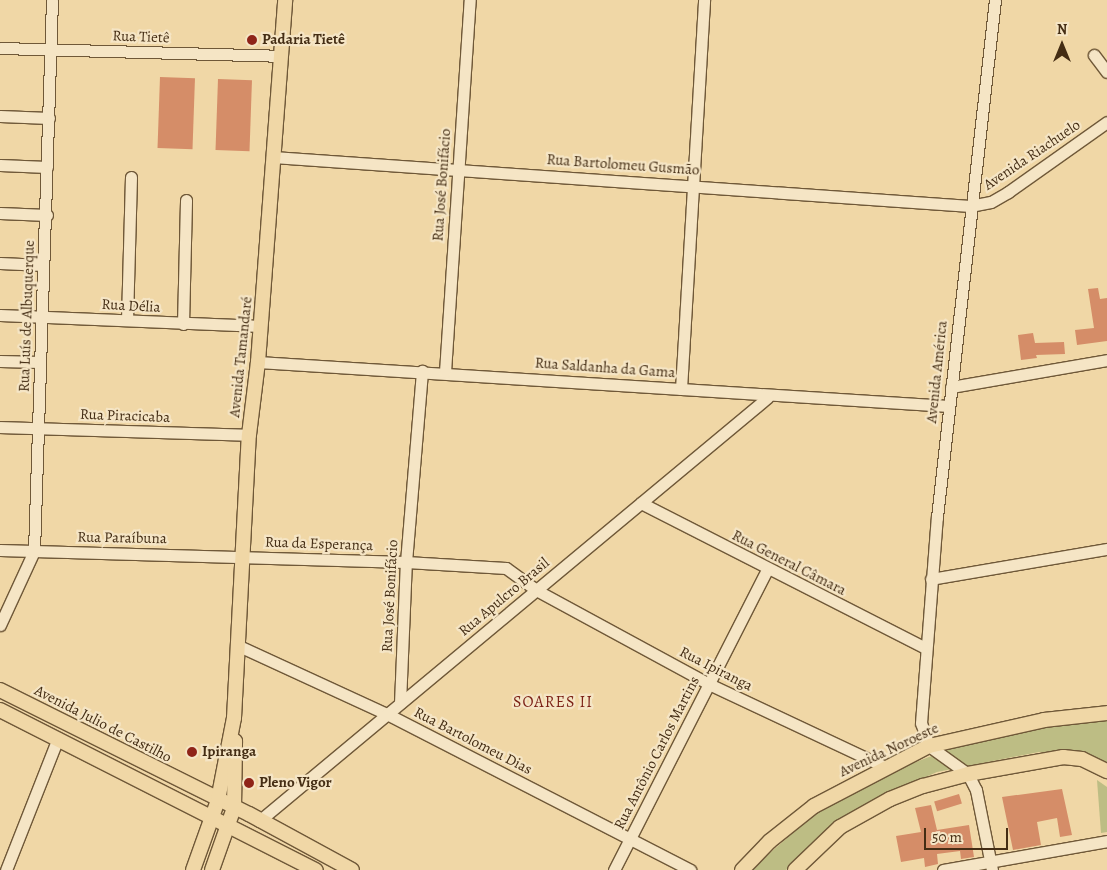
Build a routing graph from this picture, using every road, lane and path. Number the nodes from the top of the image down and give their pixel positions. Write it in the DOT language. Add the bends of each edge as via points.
graph roads {
  1 [pos="52,0"];
  2 [pos="284,0"];
  3 [pos="470,0"];
  4 [pos="704,0"];
  5 [pos="995,0"];
  6 [pos="0,48"];
  7 [pos="50,49"];
  8 [pos="1094,55"];
  9 [pos="280,56"];
  10 [pos="1107,72"];
  11 [pos="0,116"];
  12 [pos="49,118"];
  13 [pos="1107,122"];
  14 [pos="273,157"];
  15 [pos="0,165"];
  16 [pos="47,167"];
  17 [pos="458,169"];
  18 [pos="131,177"];
  19 [pos="692,184"];
  20 [pos="186,200"];
  21 [pos="970,206"];
  22 [pos="0,213"];
  23 [pos="47,215"];
  24 [pos="0,263"];
  25 [pos="43,264"];
  26 [pos="0,315"];
  27 [pos="42,316"];
  28 [pos="127,320"];
  29 [pos="183,324"];
  30 [pos="261,326"];
  31 [pos="1107,360"];
  32 [pos="0,361"];
  33 [pos="40,362"];
  34 [pos="258,362"];
  35 [pos="422,371"];
  36 [pos="445,372"];
  37 [pos="952,386"];
  38 [pos="681,389"];
  39 [pos="768,397"];
  40 [pos="949,406"];
  41 [pos="0,427"];
  42 [pos="37,428"];
  43 [pos="250,435"];
  44 [pos="641,503"];
  45 [pos="1107,549"];
  46 [pos="0,550"];
  47 [pos="34,551"];
  48 [pos="243,556"];
  49 [pos="406,562"];
  50 [pos="767,570"];
  51 [pos="931,579"];
  52 [pos="536,590"];
  53 [pos="0,625"];
  54 [pos="239,646"];
  55 [pos="925,648"];
  56 [pos="709,684"];
  57 [pos="0,690"];
  58 [pos="400,703"];
  59 [pos="0,710"];
  60 [pos="1107,713"];
  61 [pos="387,714"];
  62 [pos="234,718"];
  63 [pos="58,738"];
  64 [pos="929,746"];
  65 [pos="885,767"];
  66 [pos="1107,771"];
  67 [pos="968,774"];
  68 [pos="218,800"];
  69 [pos="234,808"];
  70 [pos="213,818"];
  71 [pos="259,821"];
  72 [pos="229,826"];
  73 [pos="631,838"];
  74 [pos="1107,841"];
  75 [pos="204,842"];
  76 [pos="992,866"];
  77 [pos="6,870"];
  78 [pos="193,870"];
  79 [pos="199,870"];
  80 [pos="212,870"];
  81 [pos="316,870"];
  82 [pos="352,870"];
  83 [pos="614,870"];
  84 [pos="690,870"];
  85 [pos="742,870"];
  86 [pos="795,870"];
  87 [pos="944,870"];
  1 -- 7 [label="street, Rua Luís de Albuquerque"];
  2 -- 9 [label="main road, Avenida Tamandaré"];
  3 -- 17 [label="street, Rua José Bonifácio"];
  4 -- 19 [label="street"];
  5 -- 21 [label="street, Avenida América"];
  6 -- 7 [label="street, Rua Tietê"];
  7 -- 9 [label="street, Rua Tietê"];
  7 -- 12 [label="street, Rua Luís de Albuquerque"];
  8 -- 10 [label="street"];
  9 -- 14 [label="main road, Avenida Tamandaré"];
  11 -- 12 [label="street"];
  12 -- 16 [label="street, Rua Luís de Albuquerque"];
  13 -- 21 [label="street, Avenida Riachuelo" via="992,202"];
  14 -- 17 [label="street, Rua Bartolomeu Gusmão"];
  14 -- 30 [label="main road, Avenida Tamandaré"];
  15 -- 16 [label="street"];
  16 -- 23 [label="street, Rua Luís de Albuquerque"];
  17 -- 19 [label="street, Rua Bartolomeu Gusmão"];
  17 -- 36 [label="street, Rua José Bonifácio"];
  18 -- 28 [label="street"];
  19 -- 21 [label="street, Rua Bartolomeu Gusmão"];
  19 -- 38 [label="street"];
  20 -- 29 [label="street"];
  21 -- 37 [label="street, Avenida América"];
  22 -- 23 [label="street"];
  23 -- 25 [label="street, Rua Luís de Albuquerque"];
  24 -- 25 [label="street"];
  25 -- 27 [label="street, Rua Luís de Albuquerque"];
  26 -- 27 [label="street, Rua Délia"];
  27 -- 28 [label="street, Rua Délia"];
  27 -- 33 [label="street, Rua Luís de Albuquerque"];
  28 -- 29 [label="street, Rua Délia"];
  29 -- 30 [label="street, Rua Délia"];
  30 -- 34 [label="main road, Avenida Tamandaré"];
  31 -- 37 [label="street"];
  32 -- 33 [label="street"];
  33 -- 42 [label="street, Rua Luís de Albuquerque"];
  34 -- 35 [label="street, Rua Saldanha da Gama"];
  34 -- 43 [label="main road, Avenida Tamandaré"];
  35 -- 36 [label="street, Rua Saldanha da Gama"];
  35 -- 49 [label="street, Rua José Bonifácio"];
  36 -- 38 [label="street, Rua Saldanha da Gama"];
  37 -- 40 [label="street, Avenida América"];
  38 -- 39 [label="street, Rua Saldanha da Gama"];
  39 -- 40 [label="street, Rua Saldanha da Gama"];
  39 -- 44 [label="street, Rua Apulcro Brasil"];
  40 -- 51 [label="street, Avenida América"];
  41 -- 42 [label="street, Rua Piracicaba"];
  42 -- 43 [label="street, Rua Piracicaba"];
  42 -- 47 [label="street, Rua Luís de Albuquerque"];
  43 -- 48 [label="main road, Avenida Tamandaré"];
  44 -- 50 [label="street, Rua General Câmara"];
  44 -- 52 [label="street, Rua Apulcro Brasil"];
  45 -- 51 [label="street"];
  46 -- 47 [label="street, Rua Paraíbuna"];
  47 -- 48 [label="street, Rua Paraíbuna"];
  47 -- 53 [label="street, Rua Luís de Albuquerque"];
  48 -- 49 [label="street, Rua da Esperança"];
  48 -- 54 [label="main road, Avenida Tamandaré"];
  49 -- 52 [label="street, Rua da Esperança" via="506,568"];
  49 -- 58 [label="street, Rua José Bonifácio"];
  50 -- 55 [label="street, Rua General Câmara"];
  50 -- 56 [label="street, Rua Antônio Carlos Martins"];
  51 -- 55 [label="street, Avenida América"];
  52 -- 56 [label="street, Rua Ipiranga"];
  52 -- 58 [label="street, Rua Apulcro Brasil"];
  54 -- 61 [label="street, Rua Bartolomeu Dias"];
  54 -- 62 [label="main road, Avenida Tamandaré"];
  55 -- 64 [label="street, Avenida América" via="921,723"];
  56 -- 65 [label="street, Rua Ipiranga"];
  56 -- 73 [label="street, Rua Antônio Carlos Martins"];
  57 -- 68 [label="main road, Avenida Julio de Castilho"];
  58 -- 61 [label="street, Rua Apulcro Brasil"];
  59 -- 63 [label="main road"];
  60 -- 64 [label="main road, Avenida Noroeste" via="1035,721"];
  61 -- 71 [label="street, Rua Apulcro Brasil"];
  61 -- 73 [label="street, Rua Bartolomeu Dias"];
  62 -- 68 [label="main road, Avenida Tamandaré"];
  62 -- 69 [label="main road, Avenida Tamandaré"];
  63 -- 70 [label="main road"];
  63 -- 77 [label="street"];
  64 -- 65 [label="main road, Avenida Noroeste"];
  64 -- 67 [label="street"];
  65 -- 85 [label="main road, Avenida Noroeste" via="814,806 770,841"];
  66 -- 67 [label="main road" via="1088,761 1063,757"];
  67 -- 76 [label="street" via="976,790"];
  67 -- 86 [label="main road" via="890,798 840,827"];
  68 -- 69 [label="main road, Avenida Julio de Castilho"];
  68 -- 70 [label="main road, Avenida Tamandaré"];
  69 -- 71 [label="main road, Avenida Julio de Castilho"];
  69 -- 72 [label="main road, Avenida Tamandaré"];
  70 -- 72 [label="main road"];
  70 -- 75 [label="main road, Avenida Tamandaré"];
  71 -- 82 [label="main road, Avenida Julio de Castilho"];
  72 -- 80 [label="main road, Avenida Tamandaré"];
  72 -- 81 [label="main road"];
  73 -- 83 [label="street, Rua Antônio Carlos Martins"];
  73 -- 84 [label="street, Rua Bartolomeu Dias"];
  74 -- 76 [label="street"];
  75 -- 78 [label="main road"];
  75 -- 79 [label="main road" via="205,857"];
  76 -- 87 [label="street"];
}
